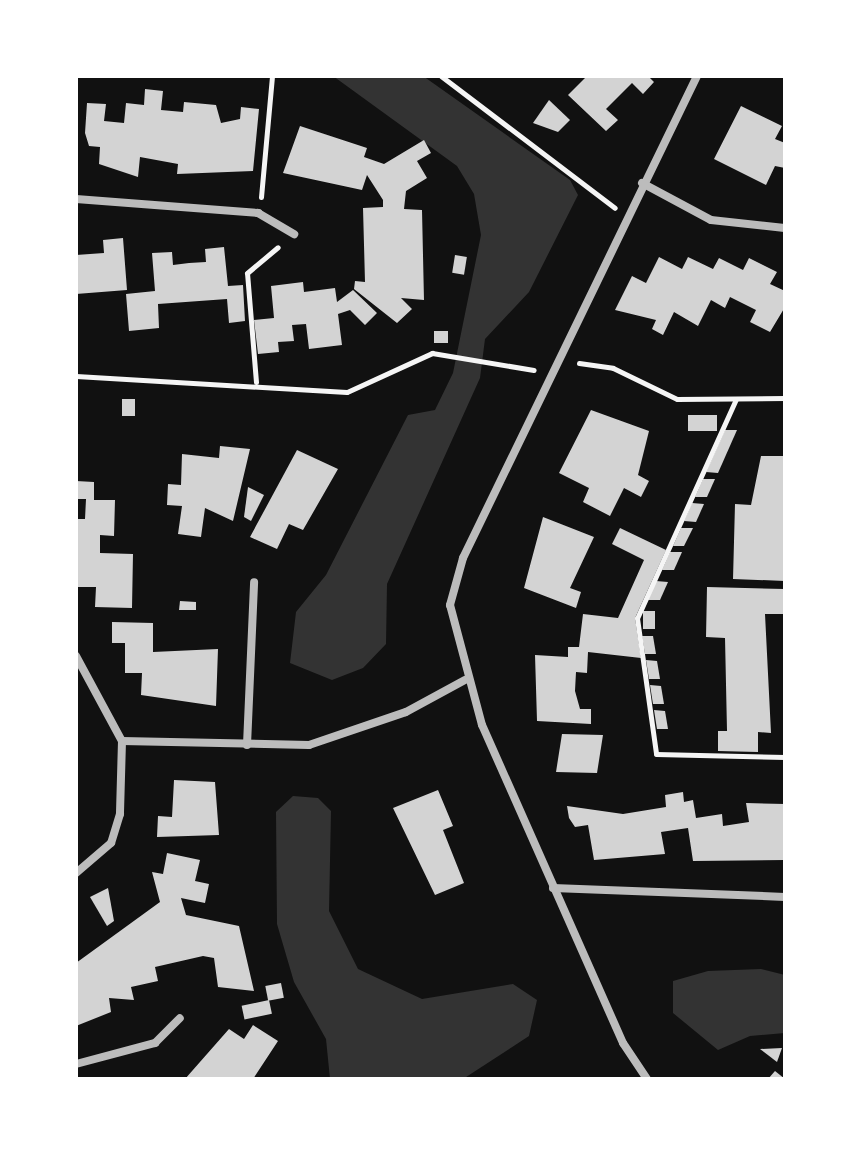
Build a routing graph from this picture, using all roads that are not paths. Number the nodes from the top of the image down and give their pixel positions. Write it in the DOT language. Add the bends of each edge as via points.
graph roads {
  1 [pos="697,76"];
  2 [pos="642,183"];
  3 [pos="76,199"];
  4 [pos="785,228"];
  5 [pos="294,234"];
  6 [pos="254,582"];
  7 [pos="76,656"];
  8 [pos="465,680"];
  9 [pos="122,741"];
  10 [pos="247,745"];
  11 [pos="76,873"];
  12 [pos="553,888"];
  13 [pos="785,897"];
  14 [pos="180,1018"];
  15 [pos="76,1064"];
  16 [pos="647,1079"];
  1 -- 2 [label="street"];
  2 -- 4 [label="street" via="711,220"];
  2 -- 8 [label="street" via="457,582 450,605"];
  3 -- 5 [label="street" via="258,213"];
  6 -- 10 [label="street"];
  7 -- 9 [label="street"];
  8 -- 10 [label="street" via="406,712 309,745"];
  8 -- 12 [label="street"];
  9 -- 10 [label="street"];
  9 -- 11 [label="street" via="120,814 111,843"];
  12 -- 13 [label="street"];
  12 -- 16 [label="street"];
  14 -- 15 [label="street" via="155,1043"];
}
